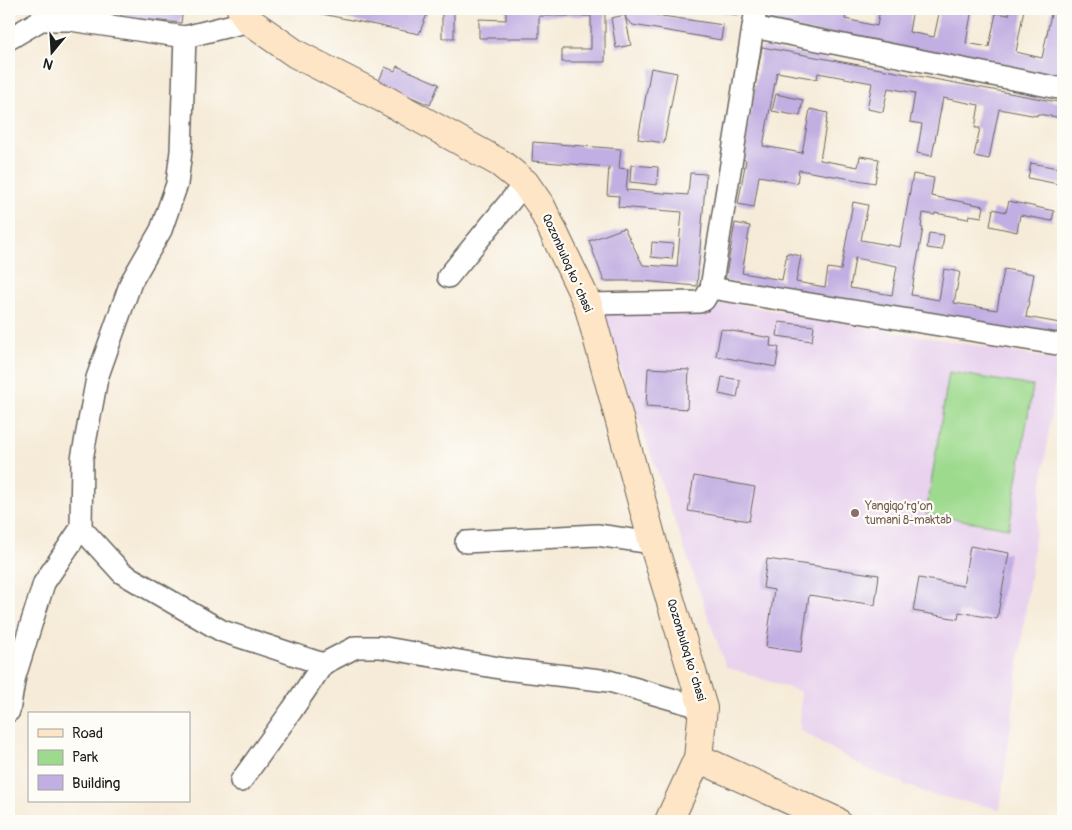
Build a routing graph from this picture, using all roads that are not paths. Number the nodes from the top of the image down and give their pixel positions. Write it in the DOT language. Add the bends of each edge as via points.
graph roads {
  1 [pos="245,15"];
  2 [pos="755,18"];
  3 [pos="13,36"];
  4 [pos="186,38"];
  5 [pos="1063,88"];
  6 [pos="525,183"];
  7 [pos="448,277"];
  8 [pos="711,288"];
  9 [pos="588,304"];
  10 [pos="1063,345"];
  11 [pos="81,528"];
  12 [pos="466,542"];
  13 [pos="653,542"];
  14 [pos="323,664"];
  15 [pos="704,708"];
  16 [pos="9,711"];
  17 [pos="698,758"];
  18 [pos="241,781"];
  19 [pos="669,821"];
  20 [pos="836,821"];
  1 -- 4 [label="street"];
  1 -- 6 [label="main road, Qozonbuloq koʻchasi" via="296,54 500,163"];
  2 -- 5 [label="street"];
  2 -- 8 [label="street"];
  3 -- 4 [label="street" via="41,20 70,20"];
  4 -- 11 [label="street" via="177,184 161,230 131,282 97,378 82,459"];
  6 -- 7 [label="street"];
  6 -- 9 [label="main road, Qozonbuloq koʻchasi" via="541,206"];
  8 -- 9 [label="street" via="699,302"];
  8 -- 10 [label="street"];
  9 -- 13 [label="main road, Qozonbuloq koʻchasi"];
  11 -- 14 [label="street" via="122,573 222,631"];
  11 -- 16 [label="street" via="44,583 15,676"];
  12 -- 13 [label="street" via="597,535"];
  13 -- 15 [label="main road, Qozonbuloq koʻchasi"];
  14 -- 15 [label="street" via="356,648 380,647 505,669 609,681"];
  14 -- 18 [label="street"];
  15 -- 17 [label="main road, Qozonbuloq koʻchasi"];
  17 -- 19 [label="main road, Qozonbuloq koʻchasi"];
  17 -- 20 [label="main road"];
}
